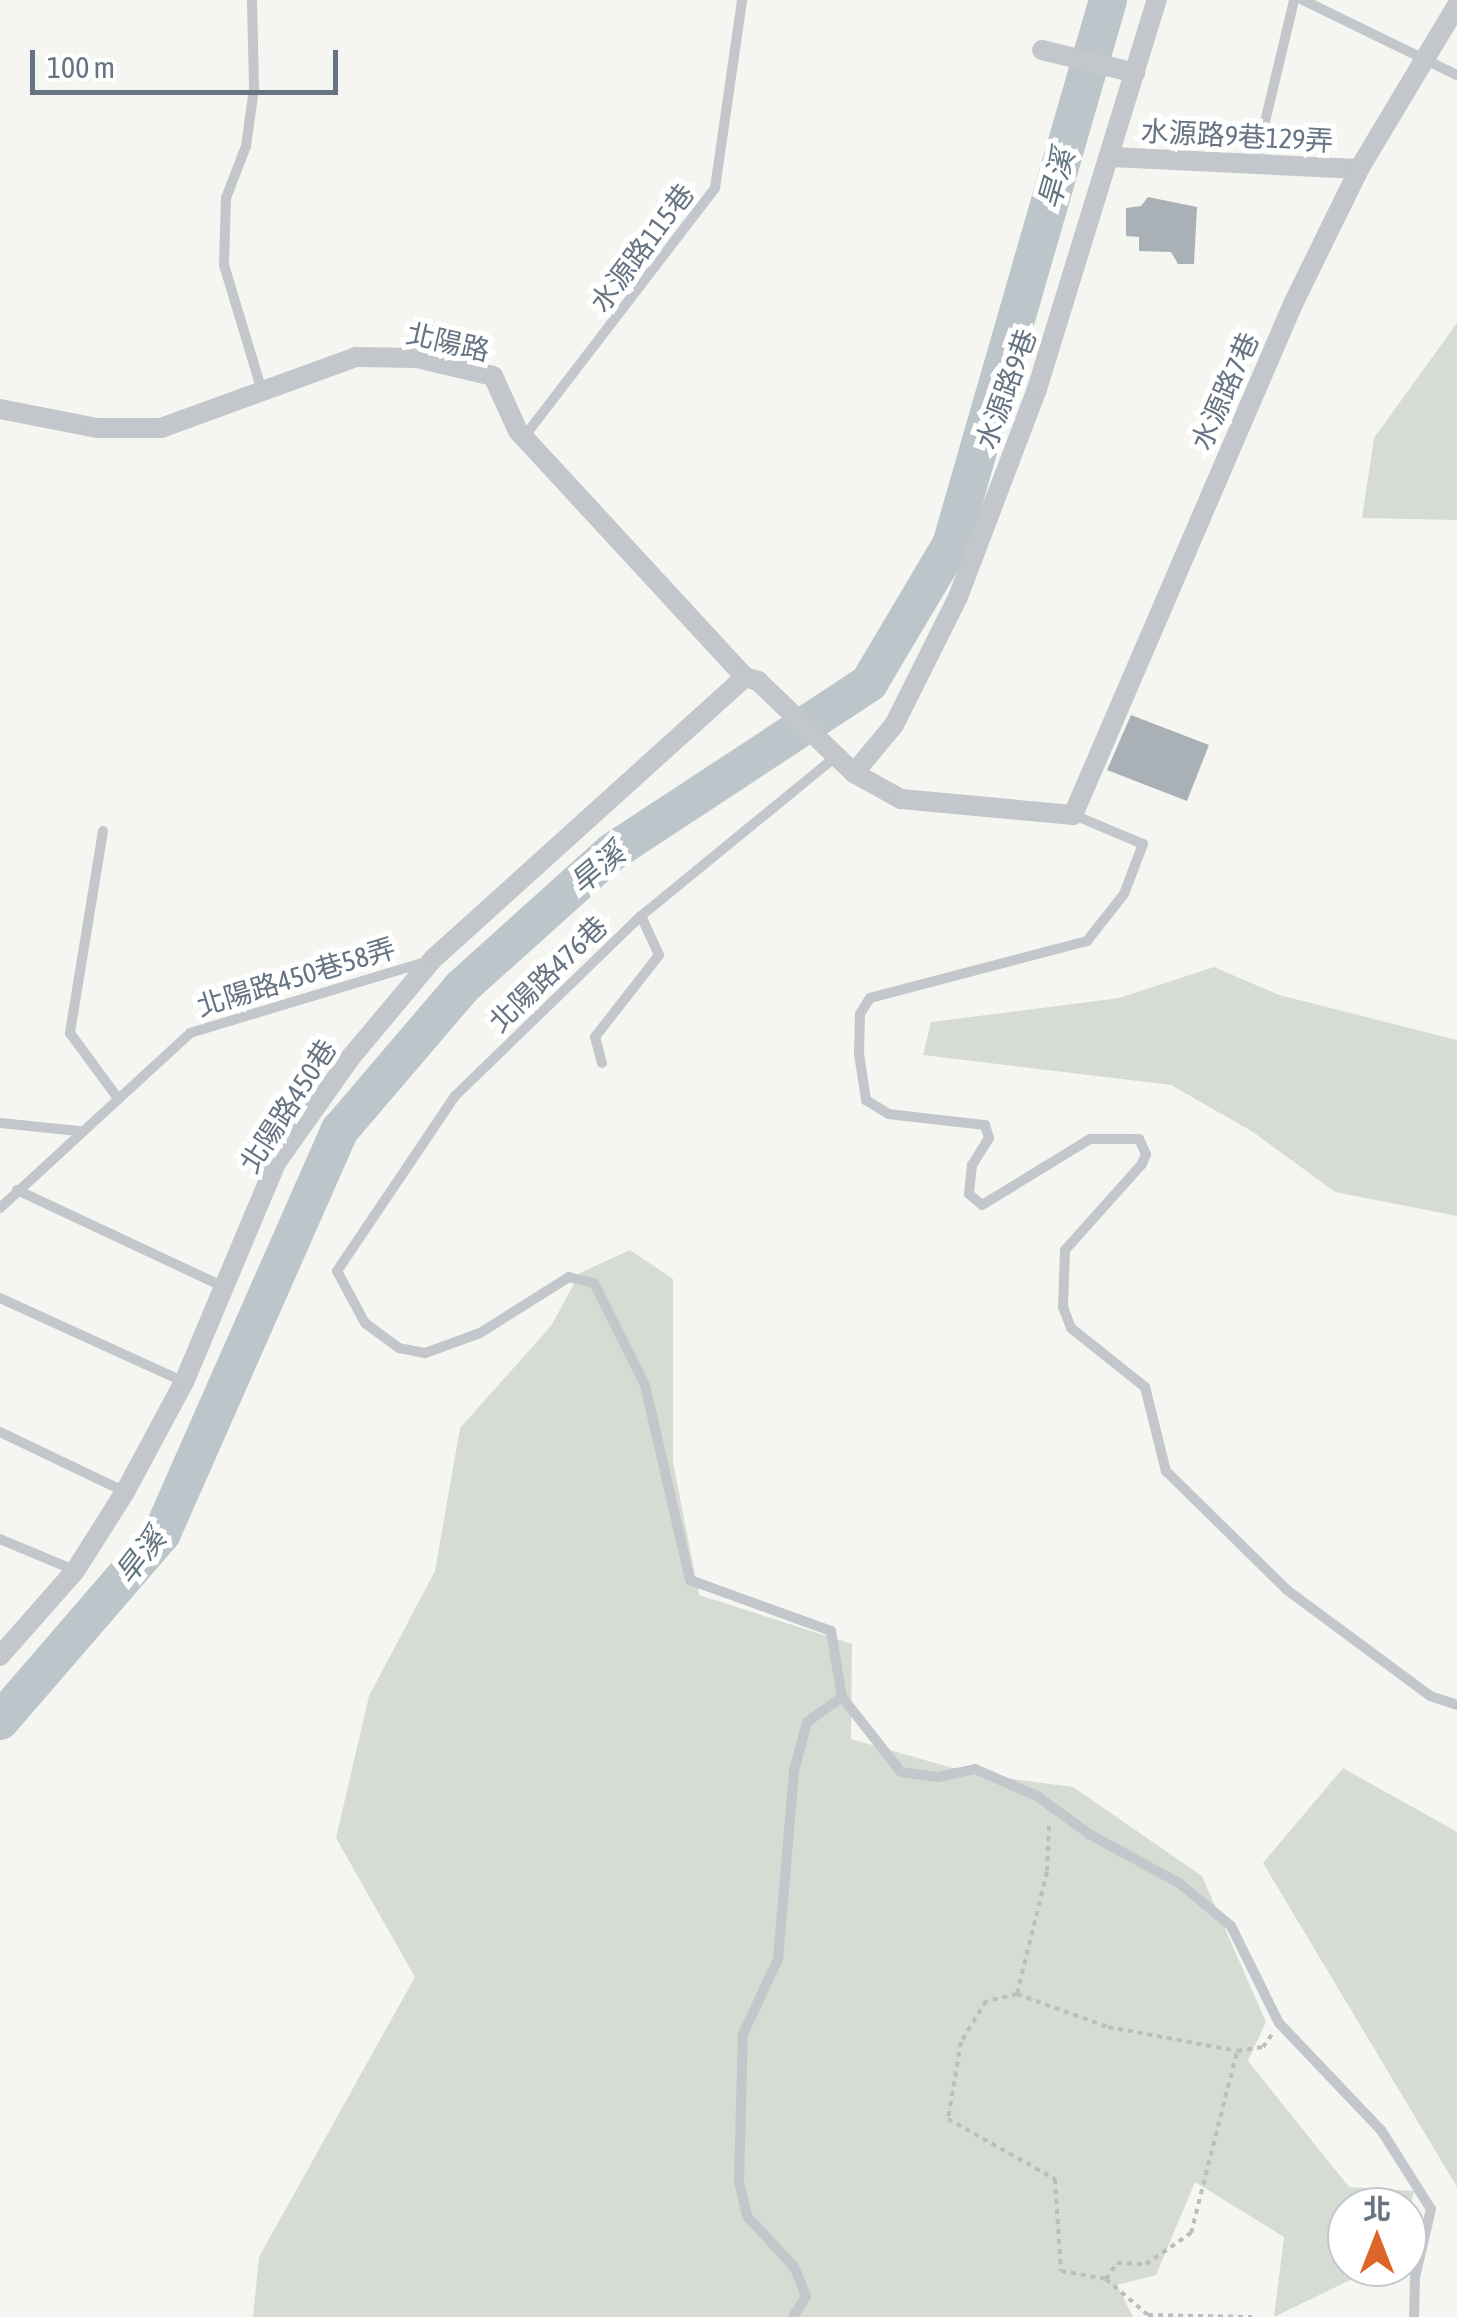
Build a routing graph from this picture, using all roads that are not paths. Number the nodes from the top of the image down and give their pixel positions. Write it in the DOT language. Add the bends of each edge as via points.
graph roads {
  1 [pos="252,0"];
  2 [pos="742,0"];
  3 [pos="1157,0"];
  4 [pos="1294,0"];
  5 [pos="1303,0"];
  6 [pos="1457,5"];
  7 [pos="1042,50"];
  8 [pos="1424,58"];
  9 [pos="1135,73"];
  10 [pos="1457,74"];
  11 [pos="1112,158"];
  12 [pos="1255,164"];
  13 [pos="1359,169"];
  14 [pos="262,391"];
  15 [pos="0,409"];
  16 [pos="524,436"];
  17 [pos="752,679"];
  18 [pos="839,754"];
  19 [pos="854,774"];
  20 [pos="1073,814"];
  21 [pos="103,831"];
  22 [pos="640,916"];
  23 [pos="433,959"];
  24 [pos="602,1063"];
  25 [pos="117,1097"];
  26 [pos="0,1123"];
  27 [pos="79,1132"];
  28 [pos="18,1190"];
  29 [pos="0,1208"];
  30 [pos="222,1286"];
  31 [pos="0,1298"];
  32 [pos="184,1382"];
  33 [pos="0,1432"];
  34 [pos="125,1492"];
  35 [pos="0,1539"];
  36 [pos="75,1570"];
  37 [pos="2,1653"];
  38 [pos="842,1697"];
  39 [pos="1457,1705"];
  40 [pos="793,2317"];
  41 [pos="1414,2317"];
  1 -- 14 [label="lane" via="254,89 246,146 226,198 224,265"];
  2 -- 16 [label="lane, 水源路115巷" via="716,188"];
  3 -- 9 [label="street, 水源路9巷"];
  4 -- 12 [label="lane"];
  5 -- 8 [label="lane"];
  6 -- 8 [label="street, 水源路7巷"];
  7 -- 9 [label="street"];
  8 -- 10 [label="lane"];
  8 -- 13 [label="street, 水源路7巷"];
  9 -- 11 [label="street, 水源路9巷"];
  11 -- 12 [label="street, 水源路9巷129弄"];
  11 -- 19 [label="street, 水源路9巷" via="1037,388 958,598 894,725"];
  12 -- 13 [label="street, 水源路9巷129弄"];
  13 -- 20 [label="street, 水源路7巷" via="1293,304"];
  14 -- 15 [label="street, 北陽路" via="161,428 97,428"];
  14 -- 16 [label="street, 北陽路" via="356,356 416,358 493,376"];
  16 -- 17 [label="street, 北陽路"];
  17 -- 18 [label="street, 北陽路"];
  17 -- 23 [label="street, 北陽路450巷"];
  18 -- 19 [label="street"];
  18 -- 22 [label="lane, 北陽路476巷"];
  19 -- 20 [label="street" via="901,799"];
  20 -- 39 [label="lane" via="1143,844 1124,894 1088,941 870,998 860,1014 866,1100 888,1114 985,1125 989,1138 972,1165 969,1194 982,1205 1090,1138 1139,1139 1146,1154 1142,1164 1064,1250 1063,1308 1071,1328 1144,1387 1166,1472 1288,1590 1430,1696"];
  21 -- 25 [label="lane" via="70,1033"];
  22 -- 24 [label="lane" via="659,955 595,1036"];
  22 -- 38 [label="lane, 北陽路476巷" via="455,1096 336,1271 365,1324 399,1348 425,1353 480,1333 570,1277 594,1283 645,1385 690,1580 831,1631"];
  23 -- 25 [label="lane, 北陽路450巷58弄" via="190,1034"];
  23 -- 30 [label="street, 北陽路450巷" via="276,1163"];
  25 -- 27 [label="lane, 北陽路450巷58弄"];
  26 -- 27 [label="lane"];
  27 -- 28 [label="lane, 北陽路450巷58弄"];
  28 -- 29 [label="lane, 北陽路450巷58弄"];
  28 -- 30 [label="lane"];
  30 -- 32 [label="street, 北陽路450巷"];
  31 -- 32 [label="lane"];
  32 -- 34 [label="street, 北陽路450巷"];
  33 -- 34 [label="lane"];
  34 -- 36 [label="street, 北陽路450巷"];
  35 -- 36 [label="lane"];
  36 -- 37 [label="street, 北陽路450巷"];
  38 -- 40 [label="lane" via="807,1722 794,1771 778,1959 743,2034 739,2182 747,2216 794,2267 806,2296"];
  38 -- 41 [label="lane" via="901,1772 938,1777 975,1769 1050,1805 1179,1883 1231,1926 1279,2023 1381,2130 1431,2209 1415,2277"];
}
